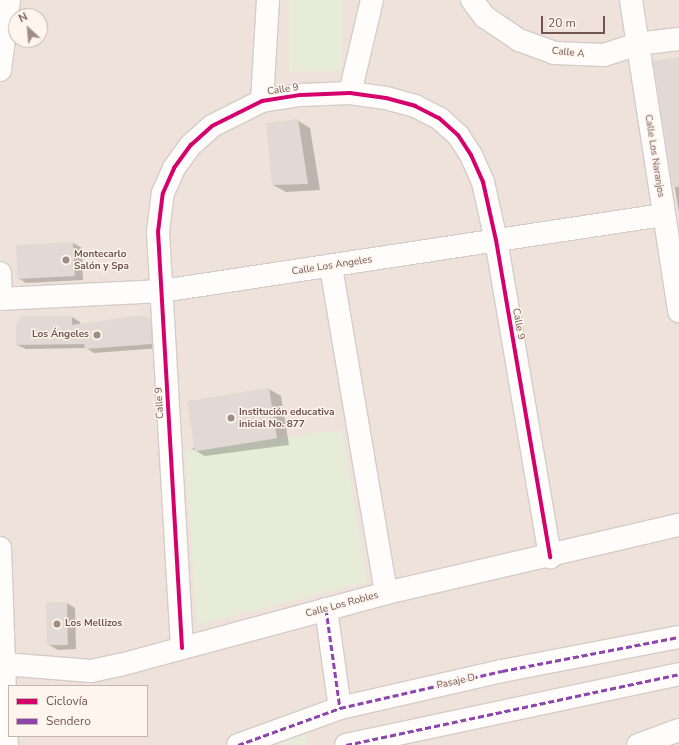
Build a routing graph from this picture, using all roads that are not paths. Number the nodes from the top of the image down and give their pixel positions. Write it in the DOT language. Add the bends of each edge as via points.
graph roads {
  1 [pos="9,0"];
  2 [pos="268,0"];
  3 [pos="372,0"];
  4 [pos="472,0"];
  5 [pos="631,0"];
  6 [pos="679,39"];
  7 [pos="637,44"];
  8 [pos="0,70"];
  9 [pos="350,93"];
  10 [pos="262,101"];
  11 [pos="663,215"];
  12 [pos="496,240"];
  13 [pos="331,267"];
  14 [pos="0,273"];
  15 [pos="162,291"];
  16 [pos="1,299"];
  17 [pos="679,311"];
  18 [pos="679,525"];
  19 [pos="0,548"];
  20 [pos="550,556"];
  21 [pos="386,593"];
  22 [pos="326,609"];
  23 [pos="679,637"];
  24 [pos="182,648"];
  25 [pos="4,664"];
  26 [pos="679,674"];
  27 [pos="340,708"];
  28 [pos="679,730"];
  29 [pos="7,745"];
  30 [pos="238,745"];
  31 [pos="346,745"];
  32 [pos="638,745"];
  1 -- 8 [label="street"];
  2 -- 10 [label="street"];
  3 -- 9 [label="street"];
  4 -- 7 [label="street, Calle A" via="485,17 519,40 554,53 604,55"];
  5 -- 7 [label="street, Calle Los Naranjos"];
  6 -- 7 [label="street, Calle A"];
  7 -- 11 [label="street, Calle Los Naranjos"];
  9 -- 10 [label="street, Calle 9" via="301,95"];
  9 -- 12 [label="street, Calle 9" via="386,98 415,106 439,118 458,135 471,155 483,182"];
  10 -- 15 [label="street, Calle 9" via="212,126 191,145 174,168 163,193 158,232"];
  11 -- 12 [label="street, Calle Los Angeles"];
  11 -- 17 [label="street, Calle Los Naranjos"];
  12 -- 13 [label="street, Calle Los Angeles"];
  12 -- 20 [label="street, Calle 9"];
  13 -- 15 [label="street, Calle Los Angeles"];
  13 -- 21 [label="street"];
  14 -- 16 [label="street"];
  15 -- 16 [label="street, Calle Los Angeles"];
  15 -- 24 [label="street, Calle 9"];
  18 -- 20 [label="street, Calle Los Robles"];
  19 -- 25 [label="street"];
  20 -- 21 [label="street, Calle Los Robles"];
  21 -- 22 [label="street, Calle Los Robles"];
  22 -- 24 [label="street, Calle Los Robles"];
  22 -- 27 [label="street"];
  23 -- 27 [label="street, Pasaje D" via="502,671"];
  24 -- 25 [label="street, Calle Los Robles" via="91,671"];
  25 -- 29 [label="street"];
  26 -- 31 [label="street"];
  27 -- 30 [label="street, Pasaje D"];
  28 -- 32 [label="street"];
}
